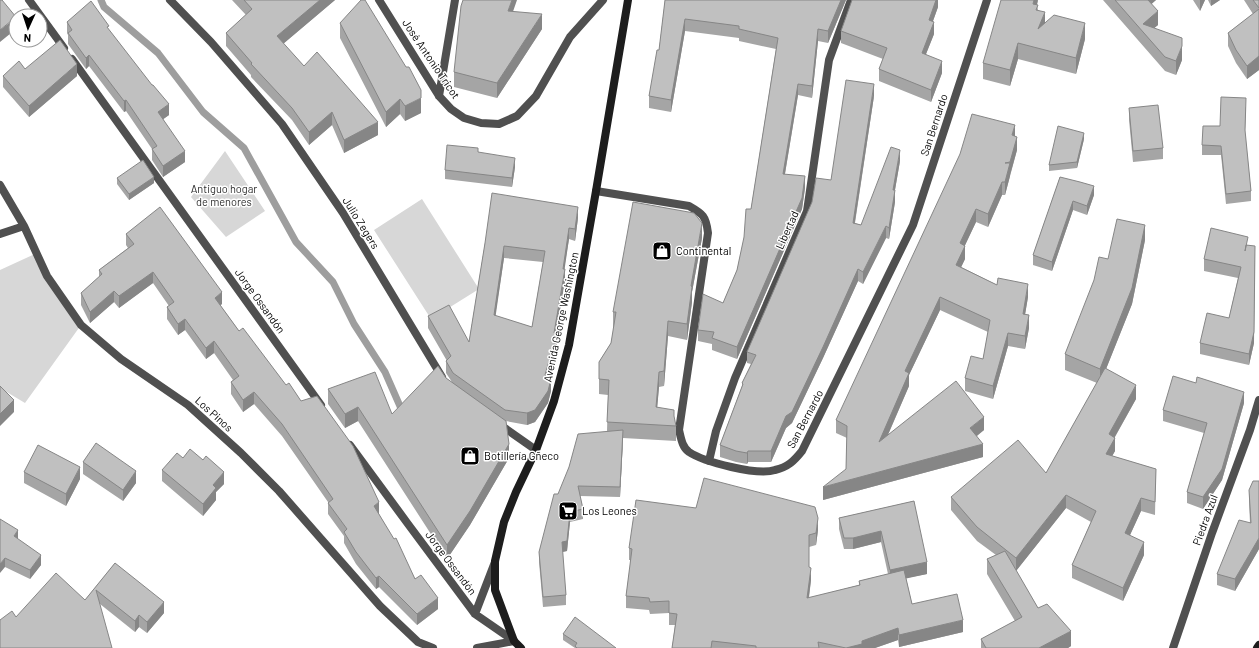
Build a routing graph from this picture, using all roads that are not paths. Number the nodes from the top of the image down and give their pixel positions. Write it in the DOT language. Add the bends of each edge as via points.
graph roads {
  1 [pos="29,0"];
  2 [pos="170,0"];
  3 [pos="379,0"];
  4 [pos="455,0"];
  5 [pos="603,0"];
  6 [pos="628,0"];
  7 [pos="851,0"];
  8 [pos="987,0"];
  9 [pos="439,96"];
  10 [pos="0,185"];
  11 [pos="596,191"];
  12 [pos="24,226"];
  13 [pos="0,234"];
  14 [pos="445,382"];
  15 [pos="1259,400"];
  16 [pos="328,414"];
  17 [pos="492,419"];
  18 [pos="347,440"];
  19 [pos="536,450"];
  20 [pos="709,461"];
  21 [pos="495,561"];
  22 [pos="475,614"];
  23 [pos="514,641"];
  24 [pos="1259,645"];
  25 [pos="433,648"];
  26 [pos="477,648"];
  27 [pos="521,648"];
  28 [pos="1173,648"];
  29 [pos="1256,648"];
  1 -- 16 [label="street, Jorge Ossandón"];
  2 -- 14 [label="street, Julio Zegers" via="211,42 282,124 343,213"];
  3 -- 9 [label="street, José Antonio Tricot"];
  4 -- 9 [label="street"];
  5 -- 9 [label="street, José Antonio Tricot" via="570,37 536,96 517,116 499,124 481,123 464,118"];
  6 -- 11 [label="main road, Avenida George Washington"];
  7 -- 20 [label="street, Libertad" via="828,60 807,211 735,378"];
  8 -- 20 [label="street, San Bernardo" via="913,225 802,451 793,462 774,471 761,472"];
  10 -- 12 [label="street, Los Pinos"];
  11 -- 19 [label="main road, Avenida George Washington" via="569,345 554,400"];
  11 -- 20 [label="street, San Bernardo" via="689,206 707,220 708,233 679,430 682,443 689,452"];
  12 -- 13 [label="street"];
  12 -- 25 [label="street, Los Pinos" via="47,276 81,324 121,359 188,405 235,448 278,491 380,606 418,642"];
  15 -- 28 [label="street, Piedra Azul"];
  17 -- 19 [label="street"];
  18 -- 22 [label="street, Jorge Ossandón"];
  19 -- 21 [label="main road, Avenida George Washington" via="504,522"];
  21 -- 22 [label="street, Jorge Ossandón"];
  21 -- 23 [label="main road, Avenida George Washington" via="495,590"];
  22 -- 23 [label="street, Jorge Ossandón"];
  23 -- 26 [label="street"];
  23 -- 27 [label="main road, Avenida George Washington"];
  24 -- 29 [label="main road"];
}
